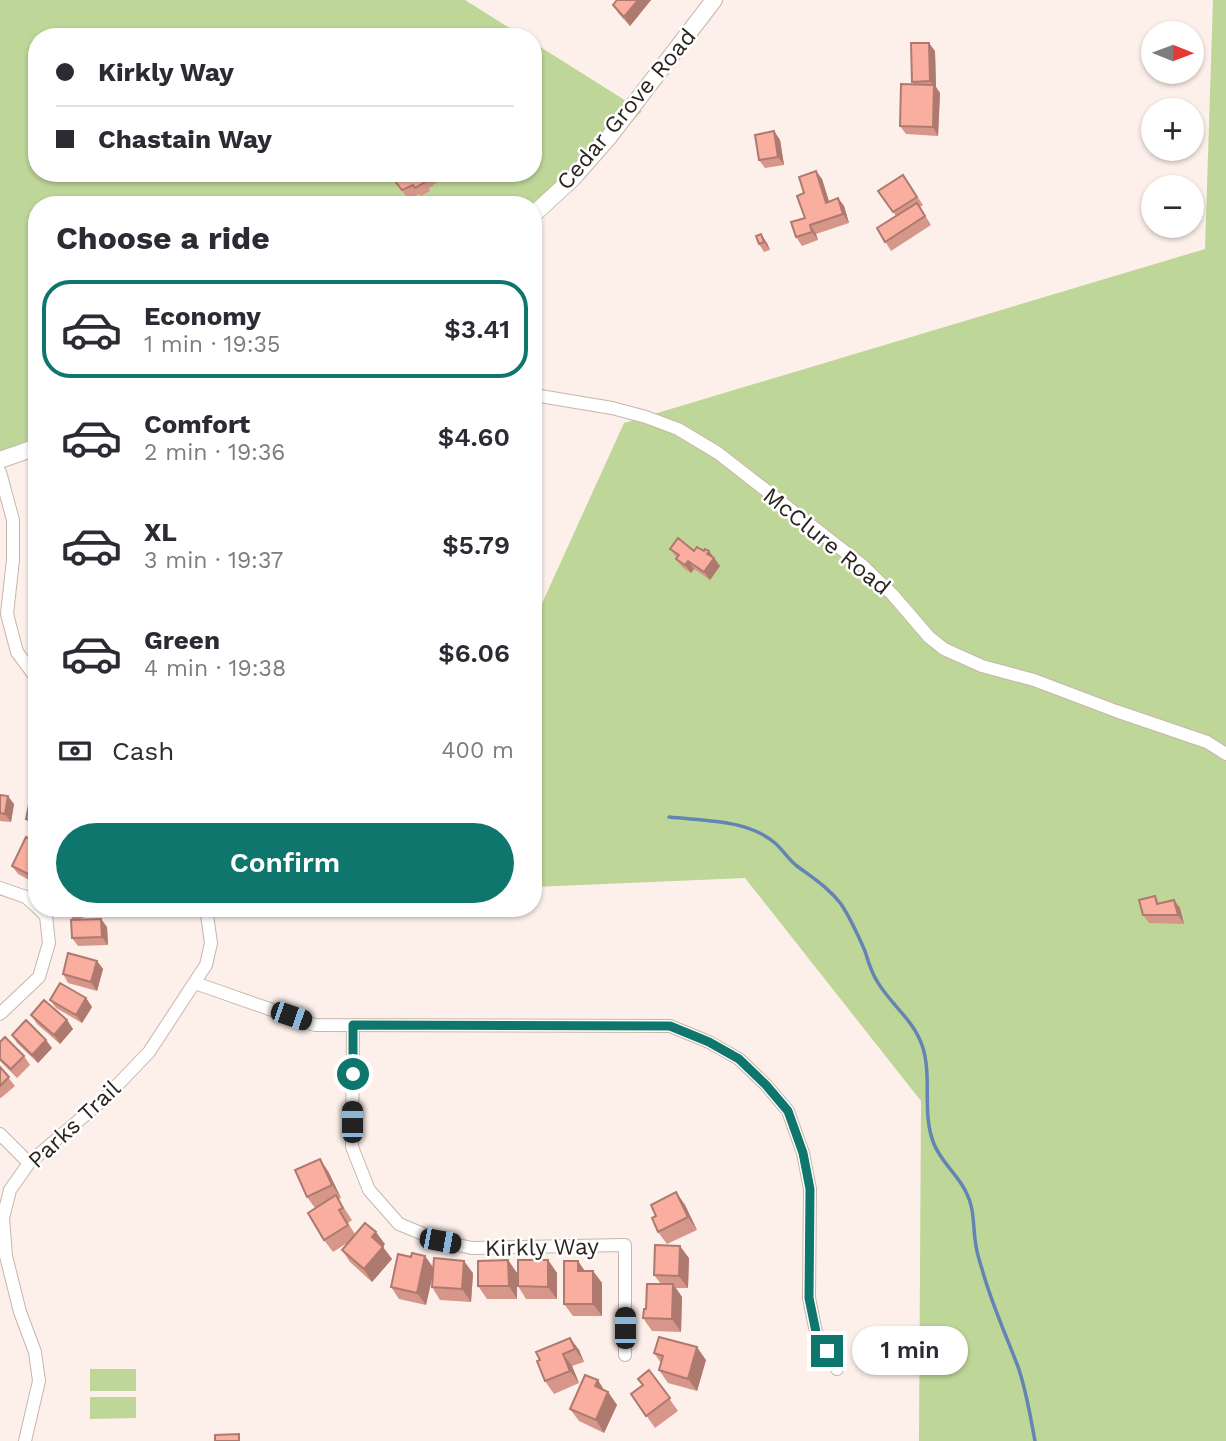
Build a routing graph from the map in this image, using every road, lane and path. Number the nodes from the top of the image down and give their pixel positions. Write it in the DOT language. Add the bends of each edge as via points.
graph roads {
  1 [pos="714,0"];
  2 [pos="542,207"];
  3 [pos="542,396"];
  4 [pos="28,450"];
  5 [pos="0,460"];
  6 [pos="0,472"];
  7 [pos="28,667"];
  8 [pos="1226,754"];
  9 [pos="0,887"];
  10 [pos="28,899"];
  11 [pos="46,917"];
  12 [pos="207,917"];
  13 [pos="195,983"];
  14 [pos="0,1014"];
  15 [pos="353,1025"];
  16 [pos="0,1134"];
  17 [pos="29,1163"];
  18 [pos="625,1355"];
  19 [pos="837,1369"];
  20 [pos="25,1441"];
  1 -- 2 [label="main road, Cedar Grove Road" via="608,137"];
  3 -- 8 [label="street, McClure Road" via="646,417 678,429 718,453 862,565 944,649 1207,743"];
  4 -- 5 [label="main road"];
  6 -- 7 [label="street" via="13,520 7,614 17,652"];
  9 -- 10 [label="street"];
  11 -- 14 [label="street" via="49,943 39,977"];
  12 -- 13 [label="street, Parks Trail" via="211,943 206,965"];
  13 -- 15 [label="street" via="316,1025"];
  13 -- 17 [label="street, Parks Trail" via="149,1052 105,1098"];
  15 -- 18 [label="street, Kirkly Way" via="352,1147 369,1190 399,1224 472,1248 625,1245"];
  15 -- 19 [label="street" via="670,1026 739,1059 788,1111 803,1153 810,1189 809,1298 816,1332"];
  16 -- 17 [label="street"];
  17 -- 20 [label="street, Parks Trail" via="10,1190 3,1217 6,1256 35,1352 39,1381"];
}
